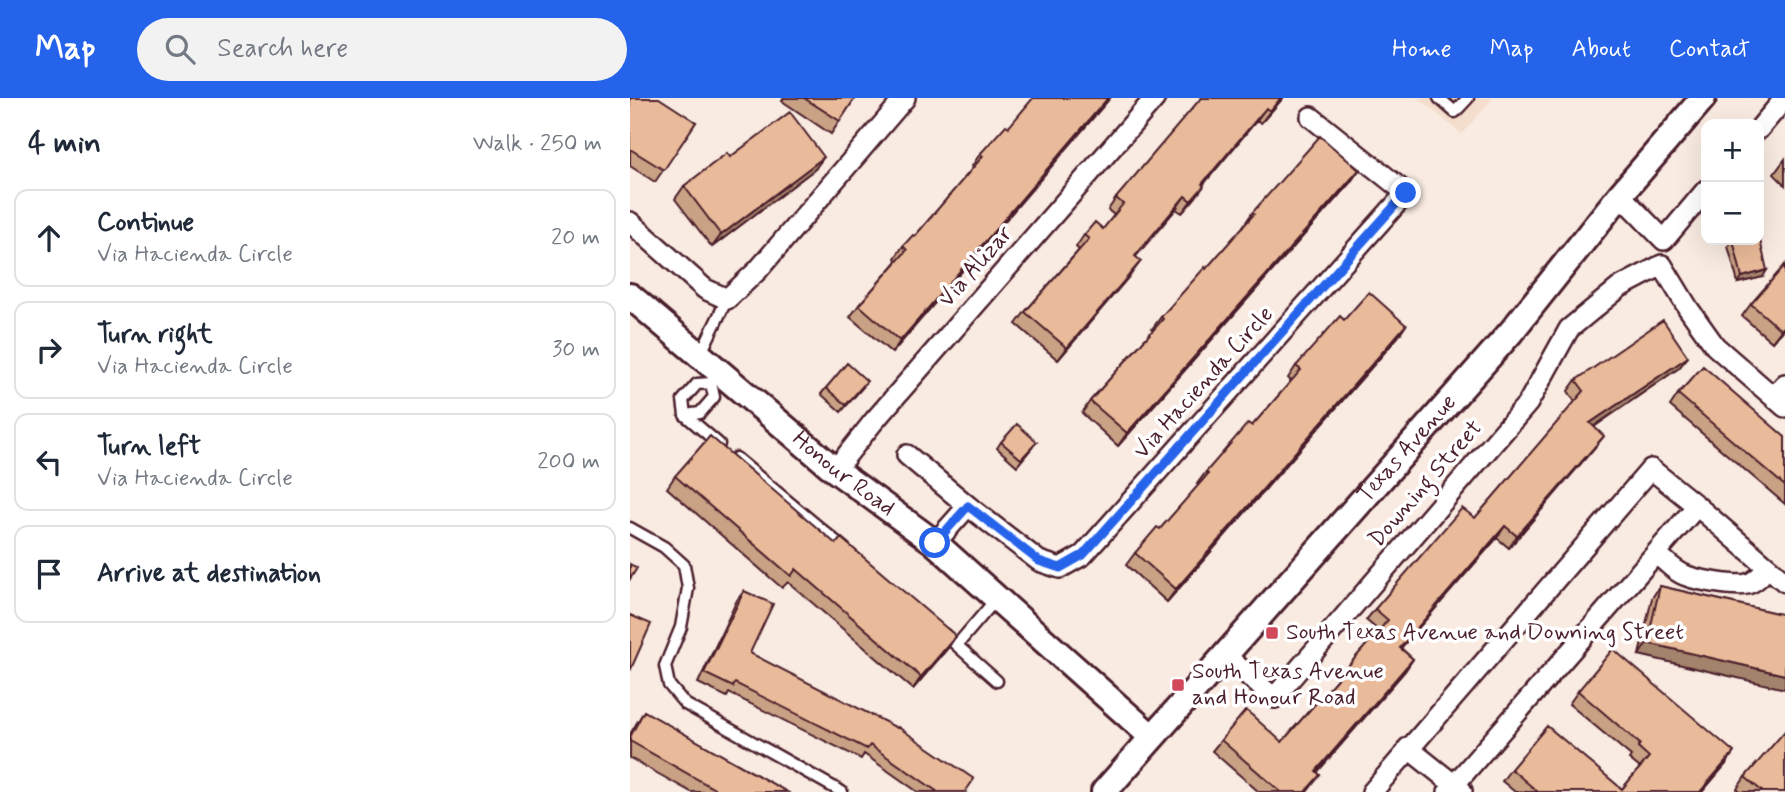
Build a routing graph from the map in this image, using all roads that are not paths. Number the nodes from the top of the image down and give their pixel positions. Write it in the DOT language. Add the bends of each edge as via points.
graph roads {
  1 [pos="905,98"];
  2 [pos="1155,98"];
  3 [pos="1439,98"];
  4 [pos="1468,98"];
  5 [pos="1703,98"];
  6 [pos="1785,98"];
  7 [pos="1311,117"];
  8 [pos="1764,123"];
  9 [pos="1620,195"];
  10 [pos="1701,196"];
  11 [pos="630,222"];
  12 [pos="1664,240"];
  13 [pos="1662,265"];
  14 [pos="630,296"];
  15 [pos="727,299"];
  16 [pos="699,356"];
  17 [pos="715,378"];
  18 [pos="1781,396"];
  19 [pos="685,415"];
  20 [pos="907,455"];
  21 [pos="835,470"];
  22 [pos="968,506"];
  23 [pos="1697,506"];
  24 [pos="630,528"];
  25 [pos="935,543"];
  26 [pos="1656,553"];
  27 [pos="852,555"];
  28 [pos="1768,567"];
  29 [pos="1785,582"];
  30 [pos="997,598"];
  31 [pos="933,624"];
  32 [pos="957,645"];
  33 [pos="1225,655"];
  34 [pos="997,681"];
  35 [pos="1152,737"];
  36 [pos="1408,748"];
  37 [pos="1455,790"];
  38 [pos="842,792"];
  39 [pos="1104,792"];
  40 [pos="1372,792"];
  1 -- 15 [label="street" via="758,270"];
  2 -- 21 [label="street, Via Alizar"];
  3 -- 4 [label="lane" via="1455,112"];
  5 -- 9 [label="street, Texas Avenue"];
  6 -- 8 [label="street"];
  7 -- 22 [label="street, Via Hacienda Circle" via="1406,193 1083,555 1060,568 1039,561"];
  9 -- 12 [label="street"];
  9 -- 33 [label="street, Texas Avenue" via="1511,332"];
  10 -- 12 [label="street"];
  11 -- 15 [label="street" via="705,289"];
  12 -- 13 [label="lane"];
  13 -- 18 [label="street" via="1714,346"];
  13 -- 33 [label="street, Downing Street" via="1620,287 1569,328 1528,403 1274,698"];
  14 -- 16 [label="street, Honour Road"];
  15 -- 16 [label="lane"];
  16 -- 17 [label="street, Honour Road"];
  17 -- 19 [label="lane" via="697,384 683,400"];
  17 -- 19 [label="lane" via="714,397 700,413"];
  17 -- 21 [label="street, Honour Road"];
  19 -- 27 [label="lane"];
  20 -- 22 [label="street"];
  21 -- 25 [label="street, Honour Road"];
  22 -- 25 [label="street"];
  23 -- 26 [label="street"];
  23 -- 28 [label="street"];
  23 -- 36 [label="street" via="1651,469"];
  24 -- 38 [label="lane" via="664,547 684,565 688,588 681,627 665,666 669,685 685,704"];
  25 -- 30 [label="street, Honour Road"];
  26 -- 28 [label="street" via="1687,577 1732,585 1756,581"];
  26 -- 37 [label="street"];
  28 -- 29 [label="street"];
  30 -- 32 [label="lane"];
  30 -- 35 [label="street, Honour Road"];
  31 -- 32 [label="lane"];
  32 -- 34 [label="lane"];
  33 -- 35 [label="street, Texas Avenue"];
  35 -- 39 [label="street, Texas Avenue"];
  36 -- 37 [label="street"];
  36 -- 40 [label="street"];
}
